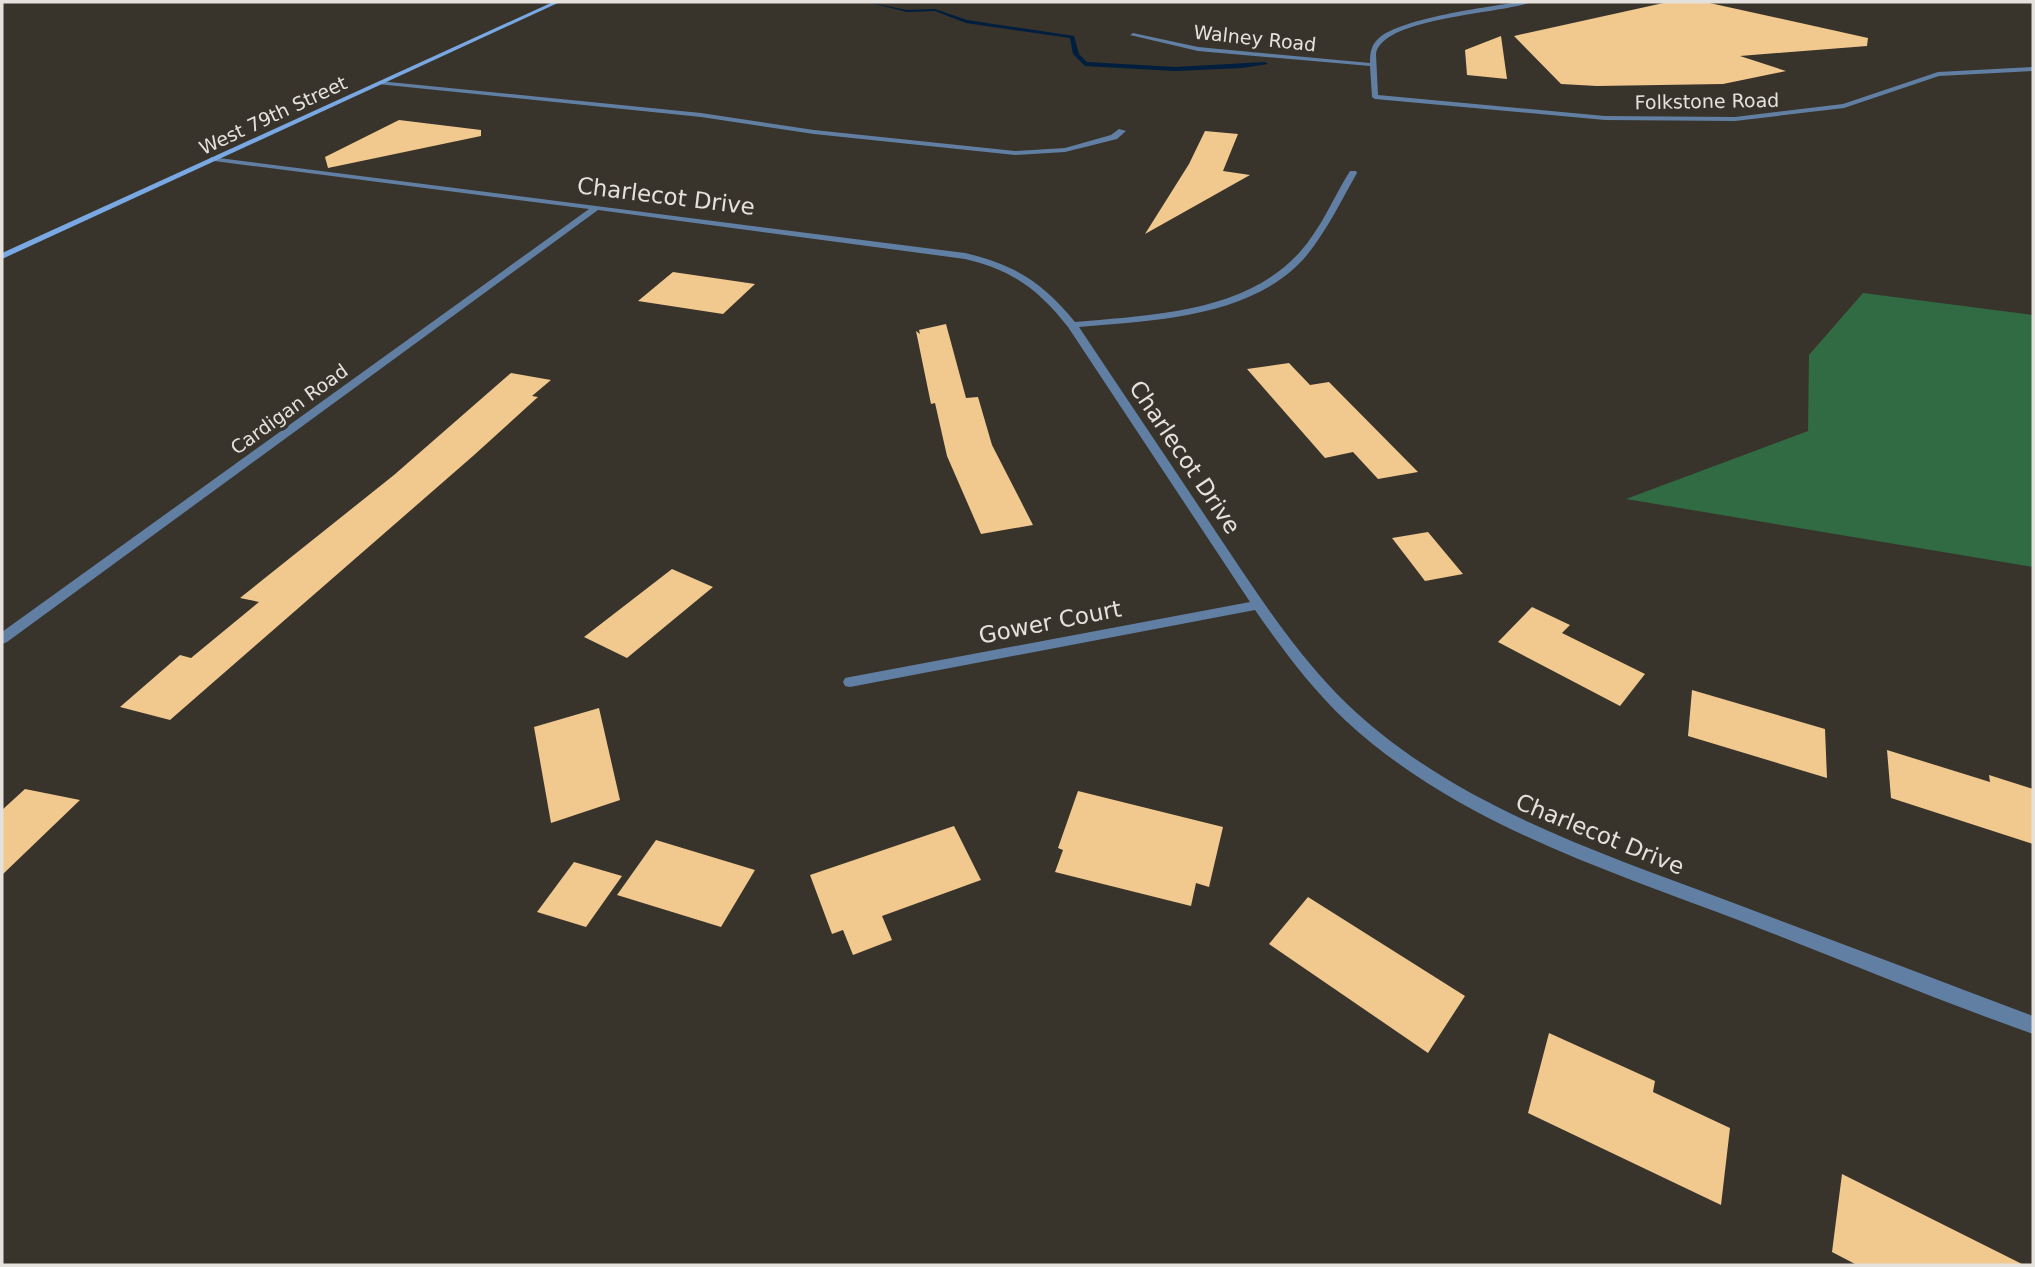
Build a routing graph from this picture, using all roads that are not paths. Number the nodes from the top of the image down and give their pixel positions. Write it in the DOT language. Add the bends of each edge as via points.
graph roads {
  1 [pos="557,2"];
  2 [pos="1528,2"];
  3 [pos="1133,35"];
  4 [pos="1376,65"];
  5 [pos="2033,69"];
  6 [pos="379,83"];
  7 [pos="1122,131"];
  8 [pos="214,159"];
  9 [pos="1353,173"];
  10 [pos="596,208"];
  11 [pos="2,256"];
  12 [pos="1072,325"];
  13 [pos="1259,605"];
  14 [pos="2,639"];
  15 [pos="850,682"];
  16 [pos="2033,1025"];
  1 -- 6 [label="main road, West 79th Street"];
  2 -- 4 [label="street" via="1391,32 1375,46"];
  3 -- 4 [label="street, Walney Road" via="1198,49"];
  4 -- 5 [label="street, Folkstone Road" via="1375,97 1605,118 1735,119 1844,106 1938,74"];
  6 -- 7 [label="street" via="1015,153 1065,150"];
  6 -- 8 [label="main road, West 79th Street"];
  8 -- 10 [label="street, Charlecot Drive"];
  8 -- 11 [label="main road, West 79th Street"];
  9 -- 12 [label="street" via="1303,254 1264,285 1181,312"];
  10 -- 12 [label="street, Charlecot Drive" via="970,257 1034,283"];
  10 -- 14 [label="street, Cardigan Road"];
  12 -- 13 [label="street, Charlecot Drive"];
  13 -- 15 [label="street, Gower Court"];
  13 -- 16 [label="street, Charlecot Drive" via="1302,664 1352,716 1418,767 1499,816 1569,848"];
}
